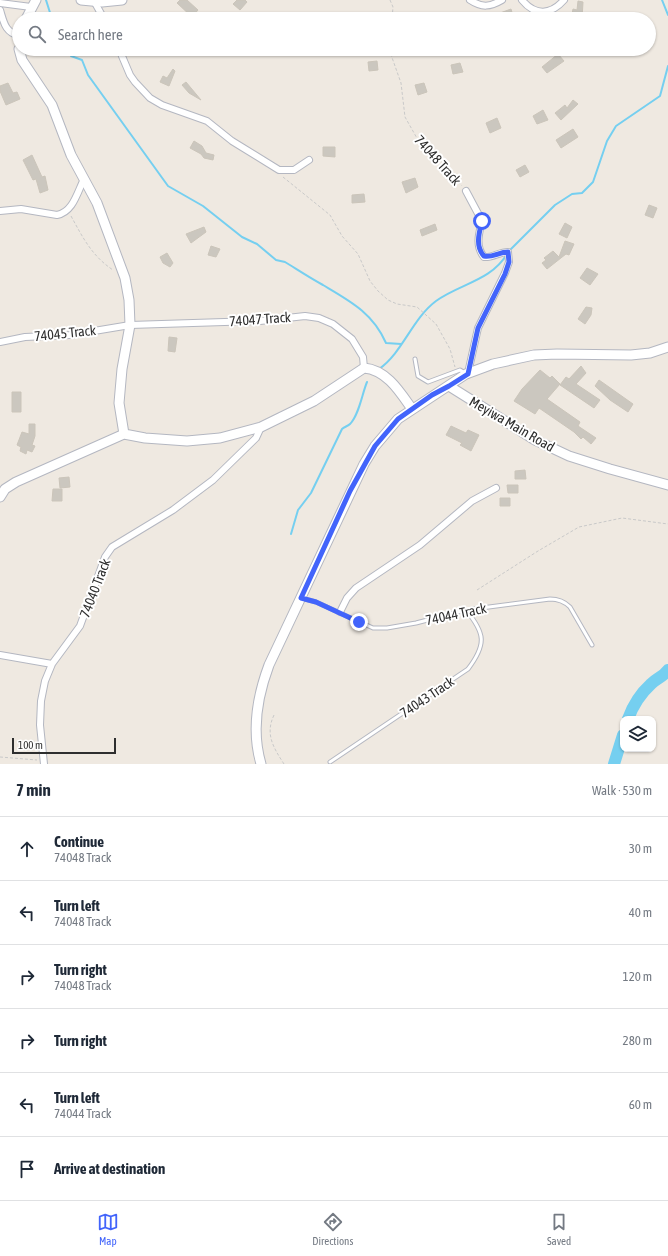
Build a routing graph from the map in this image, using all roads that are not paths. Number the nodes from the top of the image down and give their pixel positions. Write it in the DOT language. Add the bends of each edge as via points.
graph roads {
  1 [pos="81,0"];
  2 [pos="122,0"];
  3 [pos="470,0"];
  4 [pos="502,0"];
  5 [pos="522,0"];
  6 [pos="564,0"];
  7 [pos="94,1"];
  8 [pos="0,3"];
  9 [pos="34,4"];
  10 [pos="0,10"];
  11 [pos="100,12"];
  12 [pos="536,12"];
  13 [pos="549,12"];
  14 [pos="12,34"];
  15 [pos="21,56"];
  16 [pos="122,56"];
  17 [pos="309,160"];
  18 [pos="84,179"];
  19 [pos="466,191"];
  20 [pos="0,211"];
  21 [pos="130,325"];
  22 [pos="0,342"];
  23 [pos="667,348"];
  24 [pos="415,359"];
  25 [pos="367,369"];
  26 [pos="467,374"];
  27 [pos="449,386"];
  28 [pos="412,409"];
  29 [pos="261,427"];
  30 [pos="124,434"];
  31 [pos="668,485"];
  32 [pos="496,488"];
  33 [pos="0,497"];
  34 [pos="301,598"];
  35 [pos="466,610"];
  36 [pos="340,612"];
  37 [pos="592,645"];
  38 [pos="0,655"];
  39 [pos="52,664"];
  40 [pos="44,762"];
  41 [pos="330,762"];
  42 [pos="261,764"];
  1 -- 7 [label="street"];
  2 -- 7 [label="street"];
  3 -- 4 [label="street" via="480,6 488,6"];
  5 -- 12 [label="street"];
  6 -- 13 [label="street"];
  7 -- 11 [label="street"];
  8 -- 9 [label="street"];
  10 -- 14 [label="street" via="7,30"];
  15 -- 18 [label="street" via="52,105 71,155"];
  16 -- 17 [label="street" via="135,82 150,98 162,105 207,121 232,142 280,170 294,170"];
  18 -- 20 [label="street" via="68,210 57,215 21,209"];
  18 -- 21 [label="street" via="97,203 126,278"];
  19 -- 26 [label="street, 74048 Track" via="482,221 479,234 480,252 489,257 508,252 510,258 503,278 482,317"];
  21 -- 22 [label="street, 74045 Track" via="70,335 25,337"];
  21 -- 25 [label="street, 74047 Track" via="260,322 305,316 319,318 333,324 352,339"];
  21 -- 30 [label="street" via="119,403"];
  23 -- 26 [label="street" via="631,356 534,355 512,359"];
  24 -- 26 [label="lane" via="418,376 428,382 457,370"];
  25 -- 28 [label="street" via="382,374"];
  25 -- 29 [label="street" via="314,401"];
  26 -- 27 [label="street"];
  27 -- 28 [label="street"];
  27 -- 31 [label="street, Meyiwa Main Road" via="535,440 569,456"];
  28 -- 34 [label="street" via="387,431 364,464"];
  29 -- 30 [label="street" via="220,438 187,441"];
  29 -- 39 [label="street, 74040 Track" via="256,438 213,480 173,510 112,547 103,563 80,626"];
  30 -- 33 [label="street" via="16,482 5,489"];
  32 -- 36 [label="street" via="472,501 420,545 356,588"];
  34 -- 36 [label="lane, 74044 Track"];
  34 -- 42 [label="street" via="261,685 256,712 256,734"];
  35 -- 36 [label="lane, 74044 Track" via="387,628 366,626"];
  35 -- 37 [label="lane, 74044 Track" via="558,599 570,607"];
  35 -- 41 [label="lane, 74043 Track" via="478,624 481,634 477,658 468,669"];
  38 -- 39 [label="street"];
  39 -- 40 [label="street, 74040 Track" via="41,701 40,725"];
}
